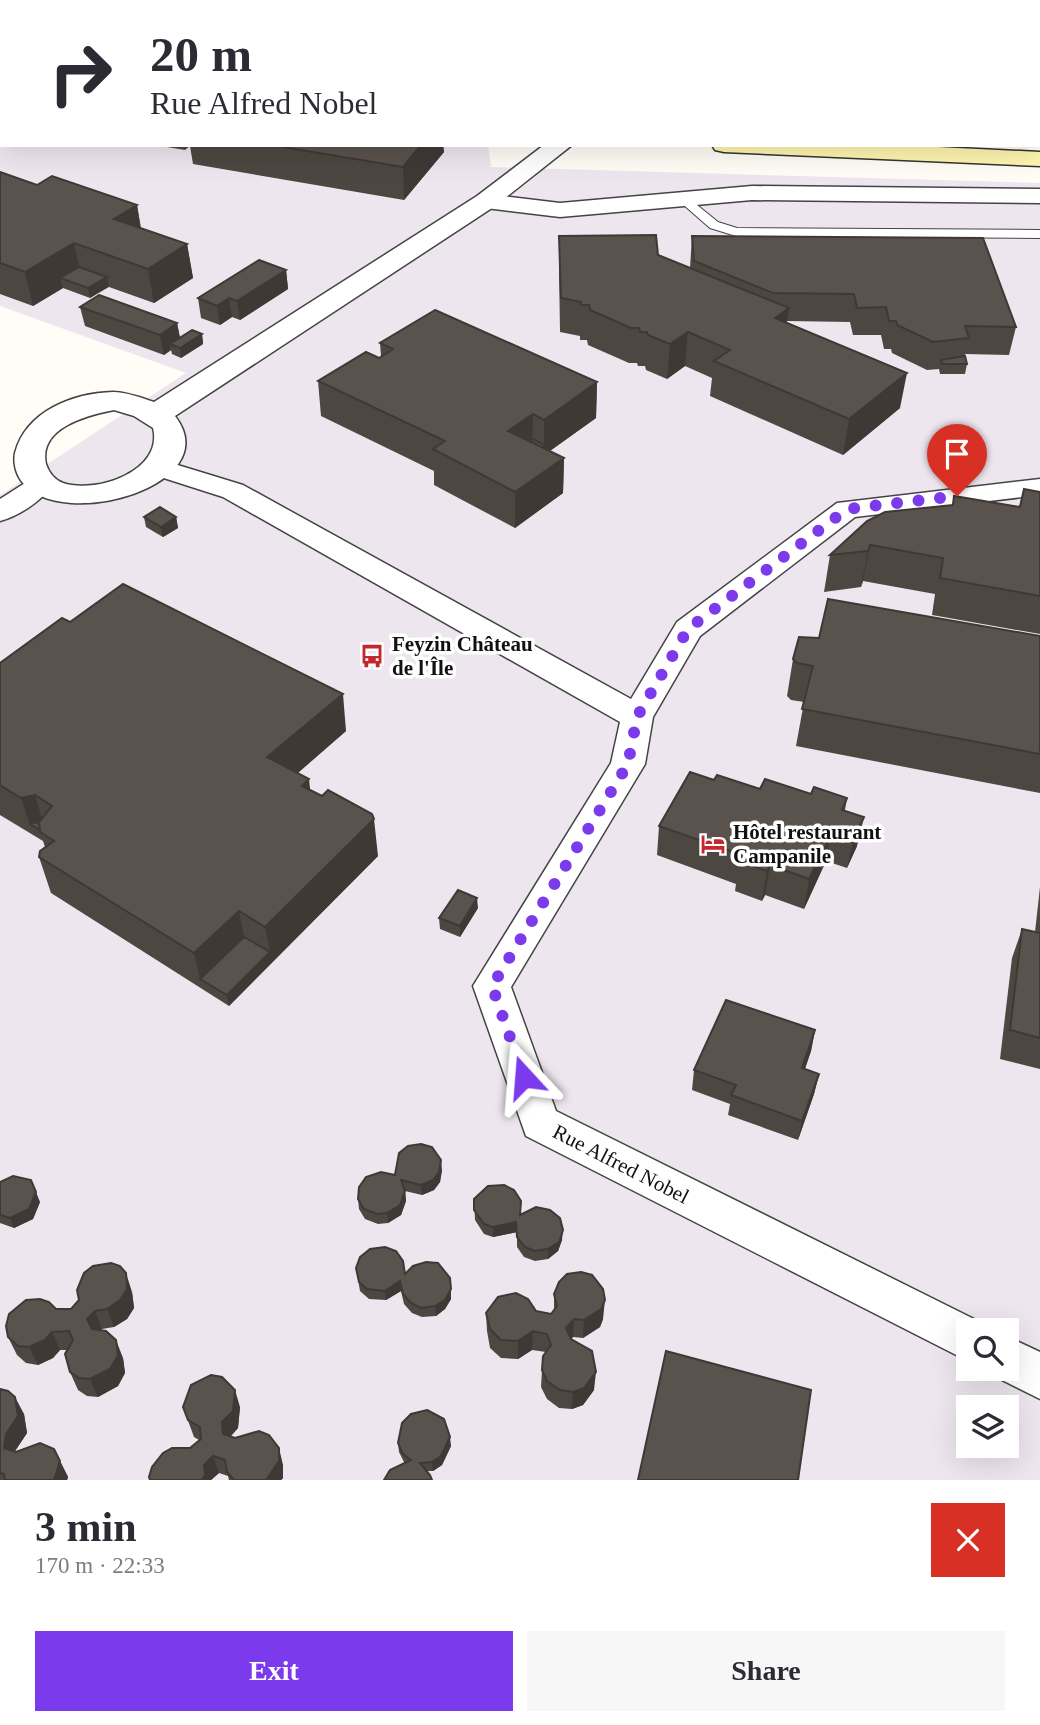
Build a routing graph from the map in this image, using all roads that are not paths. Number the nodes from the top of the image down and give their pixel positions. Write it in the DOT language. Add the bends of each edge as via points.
graph roads {
  1 [pos="557,147"];
  2 [pos="769,147"];
  3 [pos="1040,159"];
  4 [pos="1040,196"];
  5 [pos="682,198"];
  6 [pos="486,201"];
  7 [pos="1040,234"];
  8 [pos="157,414"];
  9 [pos="158,467"];
  10 [pos="1040,487"];
  11 [pos="34,489"];
  12 [pos="0,512"];
  13 [pos="637,717"];
  14 [pos="956,1333"];
  15 [pos="1019,1366"];
  16 [pos="1040,1376"];
  1 -- 6 [label="street"];
  2 -- 3 [label="main road"];
  4 -- 5 [label="street" via="765,192"];
  5 -- 6 [label="street" via="560,210"];
  5 -- 7 [label="lane" via="714,225 736,232"];
  6 -- 8 [label="street"];
  8 -- 9 [label="street" via="168,425 172,439 169,453"];
  8 -- 11 [label="street" via="138,405 87,402 61,407 14,431 8,463 17,478"];
  9 -- 11 [label="street" via="133,483 100,493 65,495"];
  9 -- 13 [label="street" via="233,491"];
  10 -- 13 [label="street" via="847,509 688,629"];
  11 -- 12 [label="street"];
  13 -- 14 [label="street, Rue Alfred Nobel" via="628,764 492,986 540,1123"];
  15 -- 16 [label="street"];
}
